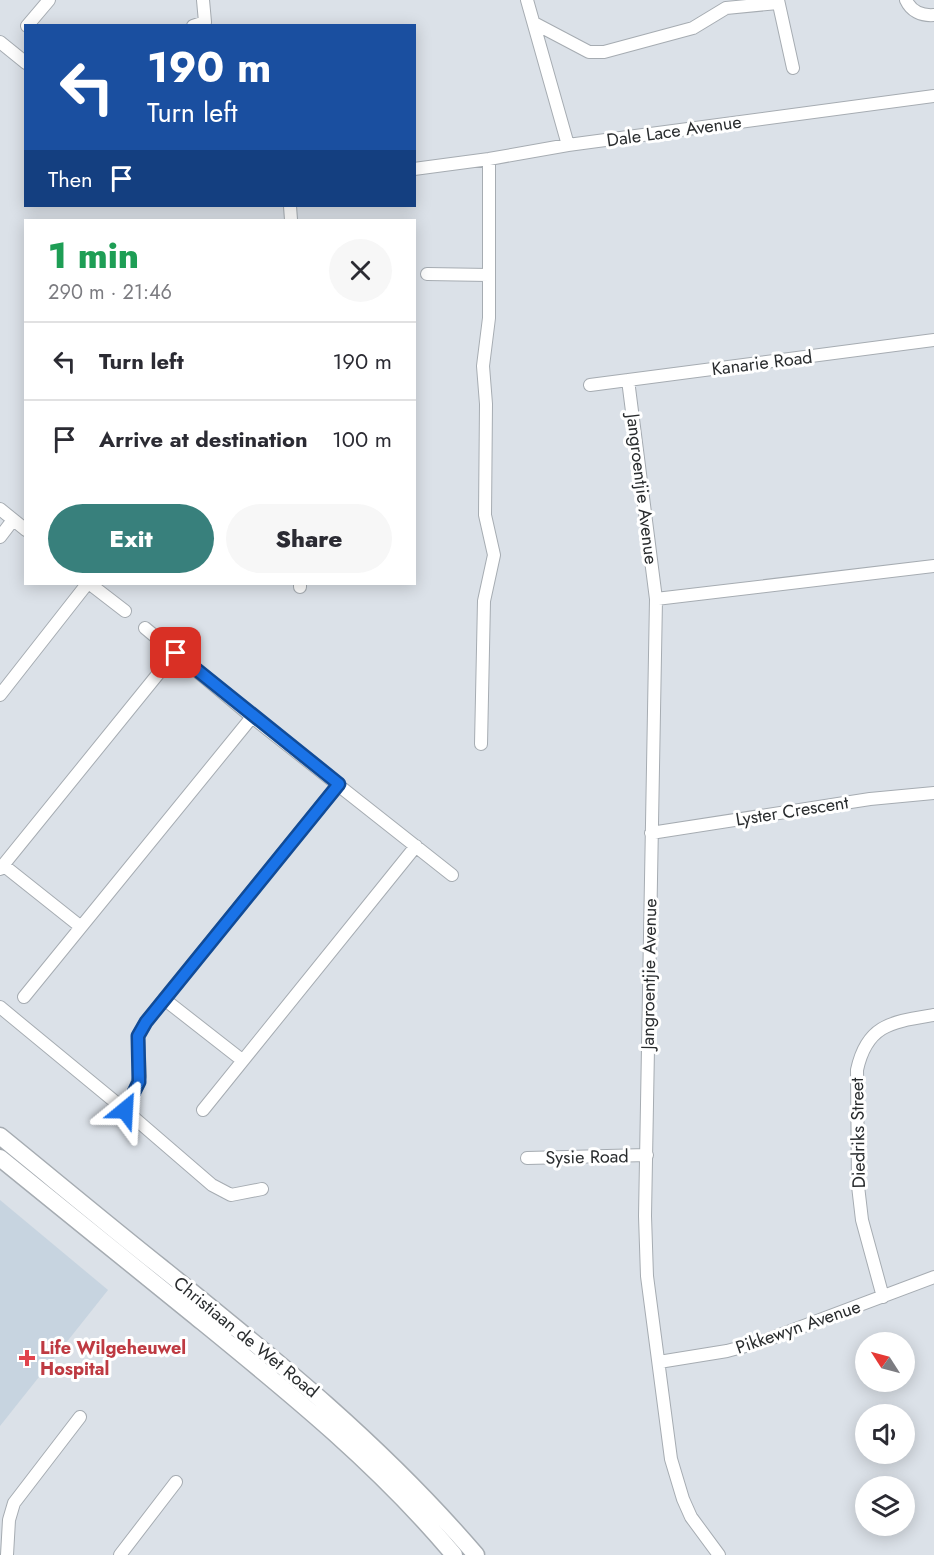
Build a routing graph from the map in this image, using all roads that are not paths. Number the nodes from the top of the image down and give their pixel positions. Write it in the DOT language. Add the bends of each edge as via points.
graph roads {
  1 [pos="50,0"];
  2 [pos="203,0"];
  3 [pos="527,0"];
  4 [pos="906,0"];
  5 [pos="778,1"];
  6 [pos="934,15"];
  7 [pos="534,23"];
  8 [pos="29,24"];
  9 [pos="204,24"];
  10 [pos="0,42"];
  11 [pos="24,61"];
  12 [pos="793,68"];
  13 [pos="934,96"];
  14 [pos="568,146"];
  15 [pos="489,159"];
  16 [pos="416,170"];
  17 [pos="427,274"];
  18 [pos="489,275"];
  19 [pos="934,340"];
  20 [pos="628,380"];
  21 [pos="590,385"];
  22 [pos="0,509"];
  23 [pos="14,520"];
  24 [pos="24,528"];
  25 [pos="0,537"];
  26 [pos="934,566"];
  27 [pos="87,585"];
  28 [pos="89,585"];
  29 [pos="656,599"];
  30 [pos="125,611"];
  31 [pos="145,628"];
  32 [pos="176,653"];
  33 [pos="0,694"];
  34 [pos="252,717"];
  35 [pos="482,744"];
  36 [pos="339,784"];
  37 [pos="934,793"];
  38 [pos="651,833"];
  39 [pos="416,846"];
  40 [pos="2,867"];
  41 [pos="452,874"];
  42 [pos="81,927"];
  43 [pos="24,997"];
  44 [pos="164,999"];
  45 [pos="0,1007"];
  46 [pos="934,1015"];
  47 [pos="242,1060"];
  48 [pos="125,1110"];
  49 [pos="203,1110"];
  50 [pos="0,1136"];
  51 [pos="647,1155"];
  52 [pos="0,1158"];
  53 [pos="527,1158"];
  54 [pos="262,1189"];
  55 [pos="934,1277"];
  56 [pos="883,1297"];
  57 [pos="659,1362"];
  58 [pos="80,1417"];
  59 [pos="176,1482"];
  60 [pos="7,1555"];
  61 [pos="120,1555"];
  62 [pos="454,1555"];
  63 [pos="476,1555"];
  64 [pos="719,1555"];
  1 -- 8 [label="street"];
  2 -- 9 [label="street"];
  3 -- 7 [label="street"];
  4 -- 6 [label="street" via="918,13"];
  5 -- 7 [label="street" via="726,8 693,28 604,52 589,52"];
  5 -- 12 [label="street"];
  7 -- 14 [label="street"];
  10 -- 11 [label="street"];
  13 -- 14 [label="street, Dale Lace Avenue"];
  14 -- 15 [label="street, Dale Lace Avenue"];
  15 -- 16 [label="street, Dale Lace Avenue"];
  15 -- 18 [label="street"];
  17 -- 18 [label="street"];
  18 -- 35 [label="street" via="483,366 485,515 494,555 484,601"];
  19 -- 20 [label="street, Kanarie Road"];
  20 -- 21 [label="street, Kanarie Road"];
  20 -- 29 [label="street, Jangroentjie Avenue"];
  22 -- 23 [label="street"];
  23 -- 24 [label="street"];
  23 -- 25 [label="street"];
  26 -- 29 [label="street"];
  27 -- 33 [label="street"];
  28 -- 30 [label="street"];
  29 -- 38 [label="street, Jangroentjie Avenue"];
  31 -- 32 [label="street"];
  32 -- 34 [label="street"];
  32 -- 40 [label="street"];
  34 -- 36 [label="street"];
  34 -- 42 [label="street"];
  36 -- 39 [label="street"];
  36 -- 44 [label="street"];
  37 -- 38 [label="street, Lyster Crescent" via="870,799"];
  38 -- 51 [label="street, Jangroentjie Avenue"];
  39 -- 41 [label="street"];
  39 -- 47 [label="street"];
  40 -- 42 [label="street"];
  42 -- 43 [label="street"];
  44 -- 47 [label="street"];
  44 -- 48 [label="street" via="138,1036 140,1076"];
  45 -- 48 [label="street"];
  46 -- 56 [label="street, Diedriks Street" via="885,1026 866,1043 857,1070 858,1186 862,1220"];
  47 -- 49 [label="street"];
  48 -- 54 [label="street" via="222,1191 231,1195"];
  50 -- 63 [label="main road, Christiaan de Wet Road" via="337,1412 439,1511"];
  51 -- 53 [label="street, Sysie Road"];
  51 -- 57 [label="street, Jangroentjie Avenue" via="647,1276"];
  52 -- 62 [label="main road, Christiaan de Wet Road" via="306,1407 380,1475"];
  55 -- 56 [label="street, Pikkewyn Avenue"];
  56 -- 57 [label="street, Pikkewyn Avenue" via="764,1341"];
  57 -- 64 [label="street, Jangroentjie Avenue" via="671,1459 678,1483 691,1517"];
  58 -- 60 [label="street" via="14,1503"];
  59 -- 61 [label="street"];
}
